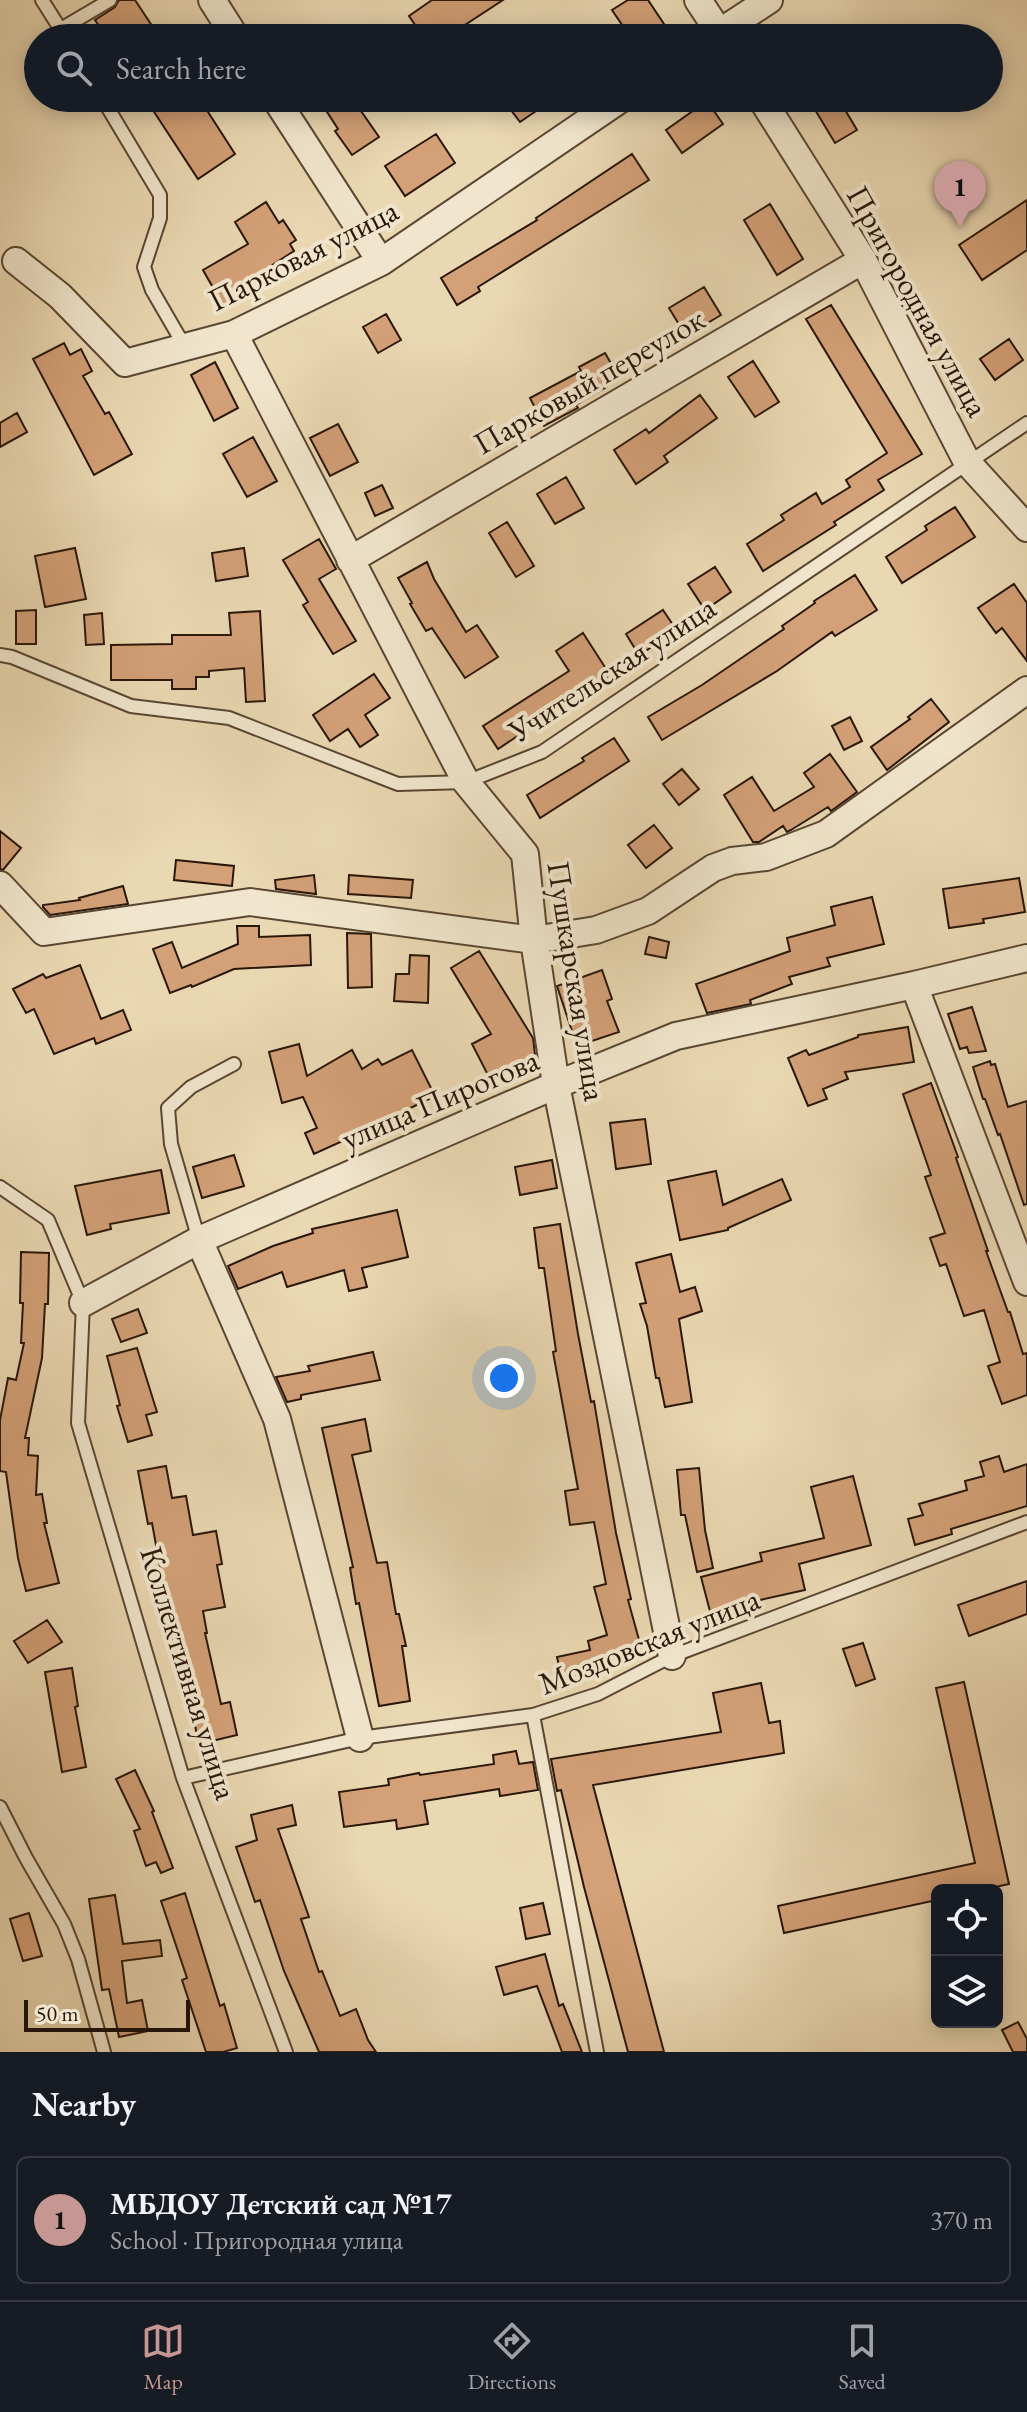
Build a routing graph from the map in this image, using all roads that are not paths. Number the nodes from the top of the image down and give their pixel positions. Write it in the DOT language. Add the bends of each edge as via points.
graph roads {
  1 [pos="42,0"];
  2 [pos="110,0"];
  3 [pos="212,0"];
  4 [pos="698,0"];
  5 [pos="769,0"];
  6 [pos="57,24"];
  7 [pos="76,24"];
  8 [pos="227,24"];
  9 [pos="711,24"];
  10 [pos="735,24"];
  11 [pos="110,112"];
  12 [pos="284,112"];
  13 [pos="601,112"];
  14 [pos="770,112"];
  15 [pos="863,260"];
  16 [pos="16,261"];
  17 [pos="381,262"];
  18 [pos="234,334"];
  19 [pos="185,347"];
  20 [pos="1027,423"];
  21 [pos="967,462"];
  22 [pos="1027,528"];
  23 [pos="350,560"];
  24 [pos="0,655"];
  25 [pos="1027,690"];
  26 [pos="466,782"];
  27 [pos="0,885"];
  28 [pos="534,940"];
  29 [pos="1027,958"];
  30 [pos="914,985"];
  31 [pos="234,1064"];
  32 [pos="556,1085"];
  33 [pos="0,1187"];
  34 [pos="199,1240"];
  35 [pos="1027,1282"];
  36 [pos="83,1303"];
  37 [pos="1027,1522"];
  38 [pos="672,1656"];
  39 [pos="533,1715"];
  40 [pos="360,1738"];
  41 [pos="183,1778"];
  42 [pos="0,1807"];
  43 [pos="104,2052"];
  44 [pos="286,2052"];
  45 [pos="597,2052"];
  1 -- 6 [label="lane"];
  2 -- 7 [label="lane"];
  3 -- 8 [label="street"];
  4 -- 9 [label="street"];
  5 -- 10 [label="street"];
  11 -- 19 [label="lane" via="160,195 160,218 144,267"];
  12 -- 17 [label="street"];
  13 -- 17 [label="street, Парковая улица"];
  14 -- 15 [label="street, Пригородная улица"];
  15 -- 21 [label="street, Пригородная улица"];
  15 -- 23 [label="street, Парковый переулок"];
  16 -- 19 [label="street, Парковая улица" via="60,296 125,363"];
  17 -- 18 [label="street, Парковая улица"];
  18 -- 19 [label="street, Парковая улица"];
  18 -- 23 [label="street, Пушкарская улица"];
  20 -- 21 [label="lane, Учительская улица"];
  21 -- 22 [label="street, Пригородная улица"];
  21 -- 26 [label="lane, Учительская улица" via="542,752"];
  23 -- 26 [label="street, Пушкарская улица"];
  24 -- 26 [label="lane, Учительская улица" via="131,706 229,718 398,784"];
  25 -- 28 [label="street" via="826,834 766,857 713,868 648,911 596,930"];
  26 -- 28 [label="street, Пушкарская улица" via="525,854"];
  27 -- 28 [label="street" via="44,932 250,902"];
  28 -- 32 [label="street, Пушкарская улица"];
  29 -- 30 [label="street, улица Пирогова"];
  30 -- 32 [label="street, улица Пирогова" via="676,1036"];
  30 -- 35 [label="street"];
  31 -- 34 [label="lane" via="191,1087 168,1108 171,1144"];
  32 -- 34 [label="street, улица Пирогова"];
  32 -- 38 [label="street, Пушкарская улица"];
  33 -- 36 [label="lane" via="48,1220"];
  34 -- 36 [label="street, улица Пирогова"];
  34 -- 40 [label="street" via="277,1419"];
  36 -- 41 [label="lane, Коллективная улица" via="78,1423"];
  37 -- 38 [label="lane, Моздовская улица"];
  38 -- 39 [label="lane, Моздовская улица" via="598,1694"];
  39 -- 40 [label="lane, Моздовская улица"];
  39 -- 45 [label="lane"];
  40 -- 41 [label="lane, Моздовская улица"];
  41 -- 44 [label="lane, Коллективная улица"];
  42 -- 43 [label="lane" via="64,1924"];
}
